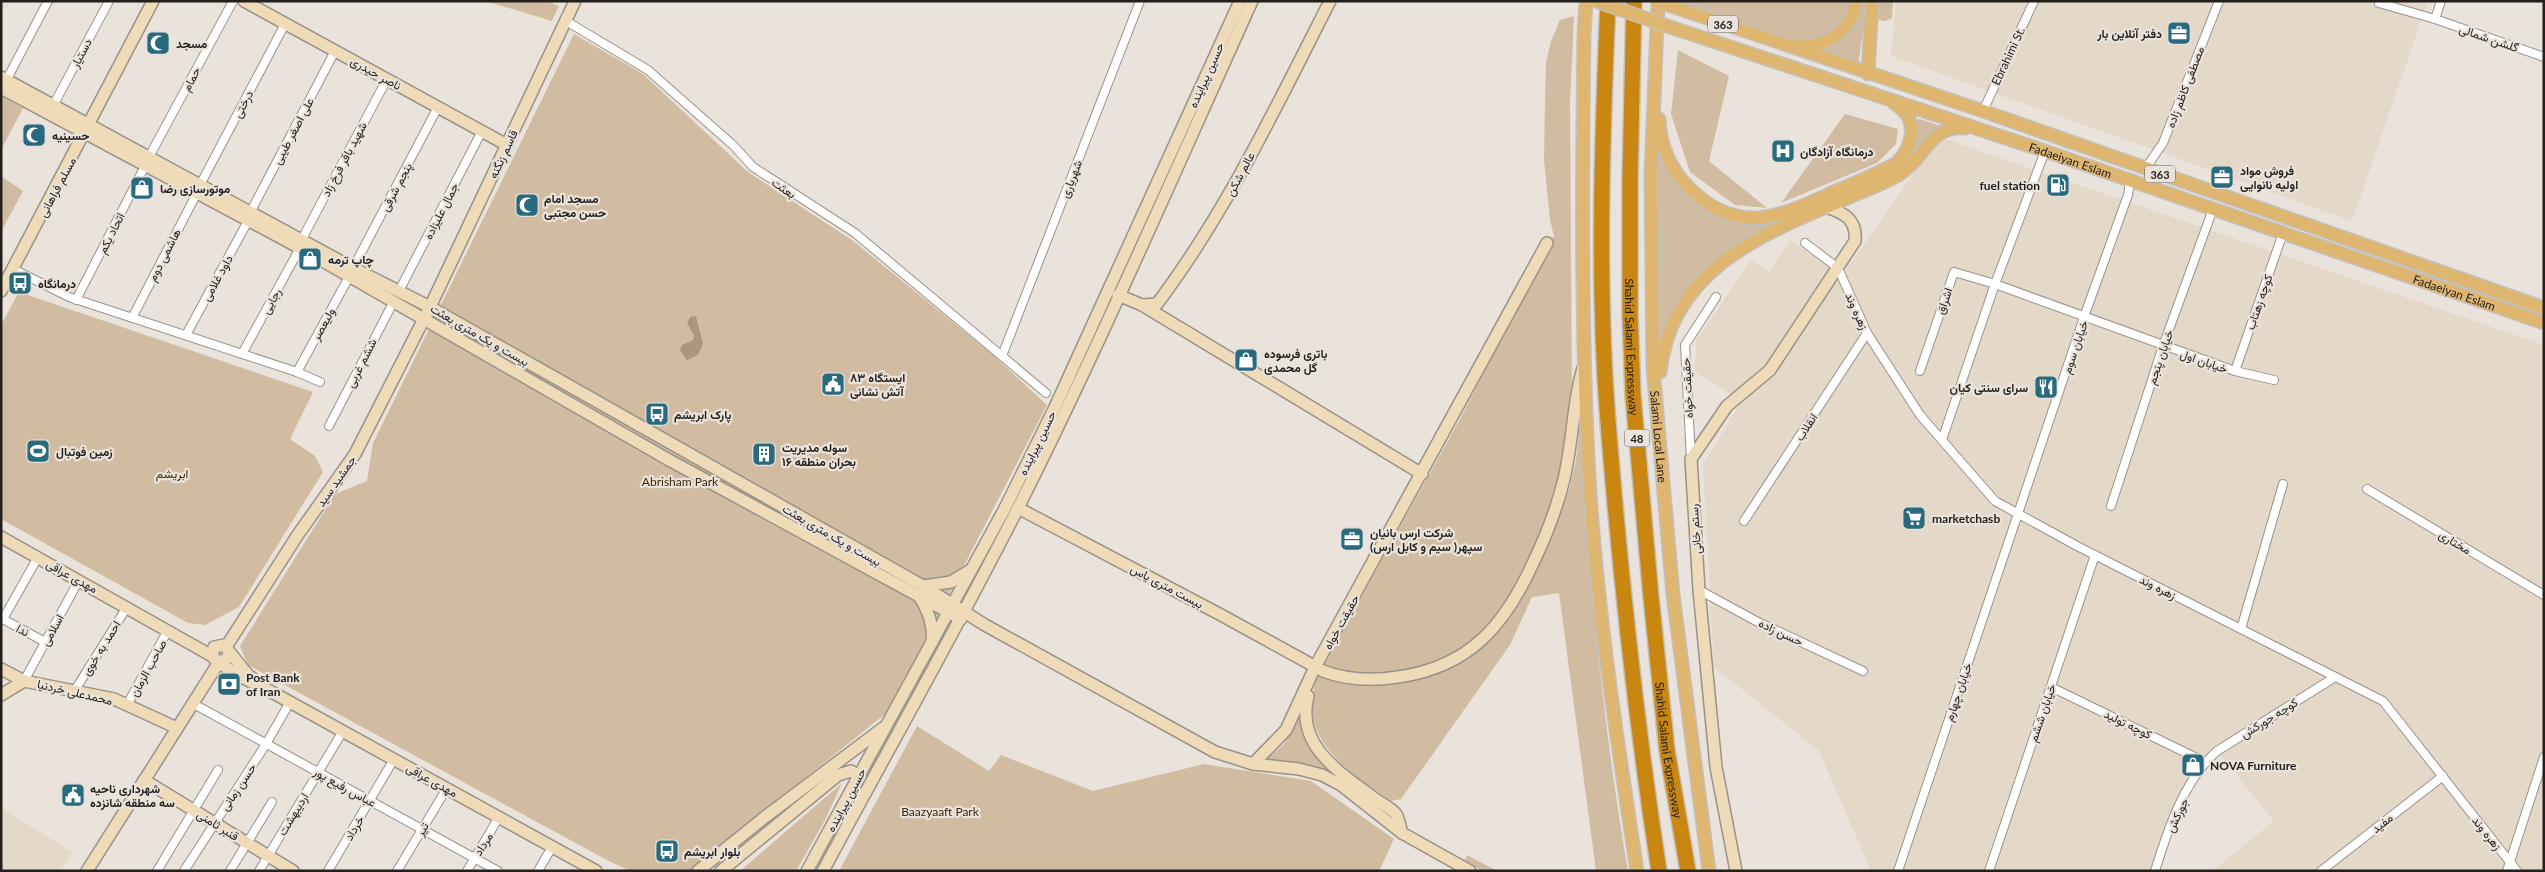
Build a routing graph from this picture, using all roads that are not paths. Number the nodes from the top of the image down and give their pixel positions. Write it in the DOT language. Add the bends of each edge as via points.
graph roads {
  1 [pos="48,1"];
  2 [pos="109,1"];
  3 [pos="153,1"];
  4 [pos="233,1"];
  5 [pos="244,1"];
  6 [pos="575,1"];
  7 [pos="1140,1"];
  8 [pos="1240,1"];
  9 [pos="1252,1"];
  10 [pos="1330,1"];
  11 [pos="1586,1"];
  12 [pos="1596,1"];
  13 [pos="1608,1"];
  14 [pos="1634,1"];
  15 [pos="1657,1"];
  16 [pos="1856,1"];
  17 [pos="1872,1"];
  18 [pos="2034,1"];
  19 [pos="2219,1"];
  20 [pos="2441,1"];
  21 [pos="2379,2"];
  22 [pos="259,5"];
  23 [pos="2435,19"];
  24 [pos="566,21"];
  25 [pos="285,24"];
  26 [pos="1775,42"];
  27 [pos="335,51"];
  28 [pos="2544,57"];
  29 [pos="1655,63"];
  30 [pos="1868,74"];
  31 [pos="387,79"];
  32 [pos="3,81"];
  33 [pos="1884,98"];
  34 [pos="54,104"];
  35 [pos="438,107"];
  36 [pos="1983,111"];
  37 [pos="88,129"];
  38 [pos="1980,130"];
  39 [pos="482,131"];
  40 [pos="507,145"];
  41 [pos="2045,151"];
  42 [pos="147,162"];
  43 [pos="2145,169"];
  44 [pos="2130,181"];
  45 [pos="198,189"];
  46 [pos="1826,207"];
  47 [pos="2213,209"];
  48 [pos="250,216"];
  49 [pos="2283,233"];
  50 [pos="1804,243"];
  51 [pos="301,244"];
  52 [pos="1547,244"];
  53 [pos="1838,268"];
  54 [pos="13,269"];
  55 [pos="351,273"];
  56 [pos="1995,284"];
  57 [pos="1,291"];
  58 [pos="396,296"];
  59 [pos="1118,296"];
  60 [pos="1716,297"];
  61 [pos="76,300"];
  62 [pos="1142,305"];
  63 [pos="430,307"];
  64 [pos="2544,308"];
  65 [pos="2084,317"];
  66 [pos="132,318"];
  67 [pos="424,318"];
  68 [pos="2544,323"];
  69 [pos="1867,333"];
  70 [pos="186,335"];
  71 [pos="2163,346"];
  72 [pos="242,354"];
  73 [pos="1002,356"];
  74 [pos="1586,359"];
  75 [pos="1920,371"];
  76 [pos="298,372"];
  77 [pos="2235,372"];
  78 [pos="2274,380"];
  79 [pos="320,382"];
  80 [pos="1046,392"];
  81 [pos="1656,401"];
  82 [pos="329,426"];
  83 [pos="1942,440"];
  84 [pos="1691,459"];
  85 [pos="1422,474"];
  86 [pos="2283,484"];
  87 [pos="2367,489"];
  88 [pos="2111,506"];
  89 [pos="1018,508"];
  90 [pos="2019,514"];
  91 [pos="1744,521"];
  92 [pos="1,537"];
  93 [pos="2095,555"];
  94 [pos="38,557"];
  95 [pos="977,562"];
  96 [pos="79,580"];
  97 [pos="1699,590"];
  98 [pos="920,591"];
  99 [pos="2544,595"];
  100 [pos="127,607"];
  101 [pos="951,608"];
  102 [pos="963,615"];
  103 [pos="2,619"];
  104 [pos="985,625"];
  105 [pos="2241,629"];
  106 [pos="168,630"];
  107 [pos="954,631"];
  108 [pos="45,642"];
  109 [pos="931,644"];
  110 [pos="195,645"];
  111 [pos="225,648"];
  112 [pos="216,659"];
  113 [pos="1315,667"];
  114 [pos="1,669"];
  115 [pos="1863,671"];
  116 [pos="2335,677"];
  117 [pos="24,681"];
  118 [pos="2050,687"];
  119 [pos="75,690"];
  120 [pos="268,690"];
  121 [pos="1,695"];
  122 [pos="290,702"];
  123 [pos="192,704"];
  124 [pos="127,705"];
  125 [pos="885,727"];
  126 [pos="177,728"];
  127 [pos="343,731"];
  128 [pos="266,744"];
  129 [pos="2544,757"];
  130 [pos="394,760"];
  131 [pos="2205,762"];
  132 [pos="1253,764"];
  133 [pos="218,770"];
  134 [pos="318,772"];
  135 [pos="2443,776"];
  136 [pos="144,780"];
  137 [pos="857,781"];
  138 [pos="447,788"];
  139 [pos="370,801"];
  140 [pos="272,802"];
  141 [pos="193,810"];
  142 [pos="500,817"];
  143 [pos="214,822"];
  144 [pos="422,829"];
  145 [pos="1402,833"];
  146 [pos="247,843"];
  147 [pos="552,846"];
  148 [pos="268,856"];
  149 [pos="474,858"];
  150 [pos="2509,867"];
  151 [pos="87,871"];
  152 [pos="157,871"];
  153 [pos="184,871"];
  154 [pos="230,871"];
  155 [pos="259,871"];
  156 [pos="293,871"];
  157 [pos="328,871"];
  158 [pos="397,871"];
  159 [pos="467,871"];
  160 [pos="498,871"];
  161 [pos="538,871"];
  162 [pos="596,871"];
  163 [pos="698,871"];
  164 [pos="721,871"];
  165 [pos="807,871"];
  166 [pos="824,871"];
  167 [pos="1470,871"];
  168 [pos="1637,871"];
  169 [pos="1659,871"];
  170 [pos="1688,871"];
  171 [pos="1709,871"];
  172 [pos="1736,871"];
  173 [pos="1898,871"];
  174 [pos="1989,871"];
  175 [pos="2156,871"];
  176 [pos="2322,871"];
  177 [pos="2517,871"];
  1 -- 32 [label="street"];
  2 -- 34 [label="street, دستیار"];
  3 -- 37 [label="street, مسلم فراهانی"];
  4 -- 42 [label="street, حمام"];
  5 -- 22 [label="street, ناصر حیدری"];
  6 -- 24 [label="street, قاسم زنگنه"];
  7 -- 73 [label="street, شهریاری"];
  8 -- 95 [label="street, حسین پیراینده" via="1060,396"];
  9 -- 59 [label="street, حسین پیراینده"];
  10 -- 62 [label="street, عالم شکن" via="1226,200 1157,304"];
  11 -- 74 [label="main road" via="1581,256"];
  12 -- 33 [label="main road, Fadaeiyan Eslam / 363, bridge"];
  13 -- 169 [label="highway, 48" via="1601,180 1608,422 1640,744"];
  14 -- 170 [label="highway, Shahid Salami Expressway / 48" via="1630,179 1633,396 1667,750"];
  15 -- 26 [label="main road, Fadaeiyan Eslam / 363, bridge"];
  15 -- 29 [label="main road, Salami Local Lane"];
  16 -- 26 [label="main road" via="1850,20 1827,41 1808,46"];
  17 -- 30 [label="main road"];
  18 -- 36 [label="street, Ebrahimi St."];
  19 -- 43 [label="street, مصطفی کاظم زاده" via="2163,143"];
  20 -- 23 [label="street"];
  21 -- 23 [label="street, گلشن شمالی"];
  22 -- 25 [label="street, ناصر حیدری"];
  23 -- 28 [label="street, گلشن شمالی"];
  24 -- 40 [label="street, قاسم زنگنه"];
  24 -- 73 [label="street, بعثت" via="648,70 734,146 753,167 855,233"];
  25 -- 27 [label="street, ناصر حیدری"];
  25 -- 45 [label="street, درختی"];
  26 -- 30 [label="main road, Fadaeiyan Eslam / 363"];
  27 -- 31 [label="street, ناصر حیدری"];
  27 -- 48 [label="street, علی اصغر طیبی"];
  29 -- 33 [label="main road" via="1660,133 1668,160 1682,181 1700,198 1746,217 1765,218 1789,212 1896,163 1909,145 1912,123 1906,112"];
  29 -- 81 [label="main road, Salami Local Lane" via="1651,175"];
  30 -- 36 [label="main road, Fadaeiyan Eslam / 363"];
  31 -- 35 [label="street, ناصر حیدری"];
  31 -- 51 [label="street, شهید باقر فرخ زاد"];
  32 -- 34 [label="street, بیست و یک متری بعثت"];
  32 -- 37 [label="street, بیست و یک متری بعثت"];
  33 -- 38 [label="main road, Fadaeiyan Eslam / 363"];
  34 -- 37 [label="street, بیست و یک متری بعثت"];
  35 -- 39 [label="street, ناصر حیدری"];
  35 -- 55 [label="street, پنجم شرقی"];
  36 -- 43 [label="main road, Fadaeiyan Eslam / 363"];
  37 -- 42 [label="street, بیست و یک متری بعثت"];
  37 -- 54 [label="street, مسلم فراهانی"];
  38 -- 41 [label="main road, Fadaeiyan Eslam / 363"];
  38 -- 46 [label="main road" via="1954,128 1940,133 1899,175"];
  39 -- 40 [label="street, ناصر حیدری"];
  39 -- 58 [label="street, جمال علیزاده"];
  40 -- 63 [label="street, قاسم زنگنه"];
  41 -- 44 [label="main road, Fadaeiyan Eslam / 363"];
  41 -- 56 [label="street"];
  42 -- 45 [label="street, بیست و یک متری بعثت"];
  42 -- 61 [label="street, اتحاد یکم"];
  43 -- 64 [label="main road, Fadaeiyan Eslam / 363"];
  44 -- 47 [label="main road, Fadaeiyan Eslam / 363"];
  44 -- 65 [label="street, خیابان سوم" via="2128,195"];
  45 -- 48 [label="street, بیست و یک متری بعثت"];
  45 -- 66 [label="street, هاشمی دوم"];
  46 -- 53 [label="street" via="1839,211 1852,221 1856,231 1855,241"];
  46 -- 81 [label="main road" via="1735,252 1709,272 1695,288 1668,334 1660,363"];
  47 -- 49 [label="main road, Fadaeiyan Eslam / 363"];
  47 -- 71 [label="street, خیابان پنجم"];
  48 -- 51 [label="street, بیست و یک متری بعثت"];
  48 -- 70 [label="street, داود غلامی"];
  49 -- 68 [label="main road, Fadaeiyan Eslam / 363"];
  49 -- 77 [label="street, کوچه زهتاب"];
  50 -- 53 [label="street"];
  51 -- 55 [label="street, بیست و یک متری بعثت"];
  51 -- 72 [label="street, رجایی"];
  52 -- 85 [label="street, حقیقت خواه"];
  53 -- 69 [label="street, زهره وند"];
  53 -- 84 [label="street" via="1770,370 1727,406"];
  54 -- 57 [label="street, مسلم فراهانی"];
  54 -- 61 [label="street"];
  55 -- 58 [label="street, بیست و یک متری بعثت"];
  55 -- 76 [label="street, ولیعصر"];
  56 -- 65 [label="street, خیابان اول"];
  56 -- 75 [label="street, اشراق" via="1954,272"];
  56 -- 83 [label="street"];
  58 -- 63 [label="street, بیست و یک متری بعثت"];
  58 -- 67 [label="street, بیست و یک متری بعثت"];
  58 -- 82 [label="street, ششم غربی"];
  59 -- 62 [label="street"];
  59 -- 89 [label="street, حسین پیراینده"];
  60 -- 84 [label="street, حقیقت خواه" via="1685,345"];
  61 -- 66 [label="street"];
  62 -- 85 [label="street"];
  63 -- 67 [label="street, جمشید سید"];
  63 -- 98 [label="street, بیست و یک متری بعثت"];
  65 -- 71 [label="street, خیابان اول"];
  65 -- 90 [label="street, خیابان سوم"];
  66 -- 70 [label="street"];
  67 -- 98 [label="street, بیست و یک متری بعثت" via="669,460"];
  67 -- 111 [label="street, جمشید سید" via="355,454 296,536"];
  69 -- 83 [label="street, زهره وند" via="1920,415"];
  69 -- 91 [label="street, انقلاب"];
  70 -- 72 [label="street"];
  71 -- 77 [label="street, خیابان اول"];
  71 -- 88 [label="street, خیابان پنجم"];
  72 -- 76 [label="street"];
  73 -- 80 [label="street, بعثت"];
  74 -- 113 [label="street, بیست متری یاس" via="1578,384 1572,445 1554,512 1521,590 1490,632 1456,660 1413,675 1351,678"];
  74 -- 168 [label="main road" via="1590,478 1608,683"];
  76 -- 79 [label="street"];
  77 -- 78 [label="street, خیابان اول"];
  81 -- 171 [label="main road, Salami Local Lane" via="1673,595"];
  83 -- 90 [label="street, زهره وند" via="1996,500"];
  84 -- 97 [label="street, رستم خانی"];
  85 -- 113 [label="street, حقیقت خواه"];
  86 -- 105 [label="street"];
  87 -- 99 [label="street, مختاری"];
  89 -- 102 [label="street, حسین پیراینده"];
  89 -- 113 [label="street, بیست متری یاس"];
  90 -- 93 [label="street, زهره وند"];
  90 -- 173 [label="street, خیابان چهارم"];
  92 -- 94 [label="street, مهدی عراقی"];
  93 -- 105 [label="street, زهره وند"];
  93 -- 118 [label="street, خیابان ششم"];
  94 -- 96 [label="street, مهدی عراقی"];
  94 -- 103 [label="street"];
  95 -- 98 [label="street" via="967,574"];
  95 -- 101 [label="street, حسین پیراینده"];
  96 -- 100 [label="street, مهدی عراقی"];
  96 -- 108 [label="street, اسلامی"];
  97 -- 115 [label="street, حسن زاده" via="1756,621"];
  97 -- 172 [label="street, رستم خانی" via="1716,767"];
  98 -- 101 [label="street, بیست و یک متری بعثت"];
  98 -- 109 [label="street" via="933,631"];
  100 -- 106 [label="street, مهدی عراقی"];
  100 -- 119 [label="street, احمد به خوی"];
  101 -- 102 [label="street, بیست و یک متری بعثت"];
  101 -- 109 [label="street, حسین پیراینده"];
  102 -- 104 [label="street"];
  102 -- 107 [label="street, حسین پیراینده"];
  103 -- 108 [label="street, ندا"];
  104 -- 107 [label="street" via="968,624"];
  104 -- 132 [label="street" via="1215,752"];
  105 -- 116 [label="street, زهره وند"];
  106 -- 110 [label="street, مهدی عراقی"];
  106 -- 124 [label="street, صاحب الزمان"];
  107 -- 166 [label="street, حسین پیراینده"];
  108 -- 117 [label="street, اسلامی"];
  109 -- 125 [label="street, حسین پیراینده"];
  110 -- 111 [label="street"];
  110 -- 112 [label="street, مهدی عراقی"];
  111 -- 112 [label="street, جمشید سید" via="227,659"];
  111 -- 120 [label="street" via="248,675"];
  112 -- 120 [label="street, مهدی عراقی" via="235,674"];
  112 -- 123 [label="street"];
  113 -- 132 [label="street, حقیقت خواه" via="1286,730"];
  113 -- 145 [label="street" via="1304,708 1308,736 1336,769 1395,814"];
  114 -- 117 [label="street, محمدعلی خردنیا"];
  116 -- 131 [label="street, کوچه جورکش" via="2217,751"];
  116 -- 135 [label="street, زهره وند" via="2383,701"];
  117 -- 119 [label="street, محمدعلی خردنیا"];
  117 -- 121 [label="street"];
  118 -- 131 [label="street, کوچه تولید"];
  118 -- 174 [label="street, خیابان ششم"];
  119 -- 124 [label="street, محمدعلی خردنیا"];
  120 -- 122 [label="street, مهدی عراقی"];
  122 -- 127 [label="street, مهدی عراقی"];
  122 -- 128 [label="street, حسن زمانی"];
  123 -- 126 [label="street"];
  123 -- 128 [label="street, عباس رفیع پور"];
  124 -- 126 [label="street, محمدعلی خردنیا"];
  125 -- 137 [label="street, حسین پیراینده"];
  125 -- 163 [label="street"];
  126 -- 136 [label="street"];
  127 -- 130 [label="street, مهدی عراقی"];
  127 -- 134 [label="street, اردیبهشت"];
  128 -- 134 [label="street, عباس رفیع پور"];
  128 -- 143 [label="street, حسن زمانی"];
  129 -- 150 [label="street"];
  130 -- 138 [label="street, مهدی عراقی"];
  130 -- 139 [label="street, خرداد"];
  131 -- 175 [label="street, جورکش" via="2170,824"];
  132 -- 145 [label="street" via="1322,774"];
  133 -- 141 [label="street"];
  134 -- 139 [label="street, عباس رفیع پور"];
  134 -- 148 [label="street, اردیبهشت"];
  135 -- 150 [label="street, زهره وند"];
  135 -- 176 [label="street, مفید"];
  136 -- 141 [label="street, قنبر ثامنی"];
  136 -- 151 [label="street"];
  137 -- 164 [label="street" via="856,774 851,771 838,775"];
  137 -- 165 [label="street, حسین پیراینده"];
  138 -- 142 [label="street, مهدی عراقی"];
  138 -- 144 [label="street, تیر"];
  139 -- 144 [label="street, عباس رفیع پور"];
  139 -- 157 [label="street, خرداد"];
  140 -- 146 [label="street"];
  141 -- 143 [label="street, قنبر ثامنی"];
  141 -- 152 [label="street"];
  142 -- 147 [label="street, مهدی عراقی"];
  142 -- 149 [label="street, مرداد"];
  143 -- 146 [label="street, قنبر ثامنی"];
  143 -- 153 [label="street, حسن زمانی"];
  144 -- 149 [label="street, عباس رفیع پور"];
  144 -- 158 [label="street, تیر"];
  145 -- 167 [label="street"];
  146 -- 148 [label="street, قنبر ثامنی"];
  146 -- 154 [label="street"];
  147 -- 161 [label="street"];
  147 -- 162 [label="street, مهدی عراقی"];
  148 -- 155 [label="street, اردیبهشت"];
  148 -- 156 [label="street, قنبر ثامنی"];
  149 -- 159 [label="street, مرداد"];
  149 -- 160 [label="street, عباس رفیع پور"];
  150 -- 177 [label="street, زهره وند"];
}
